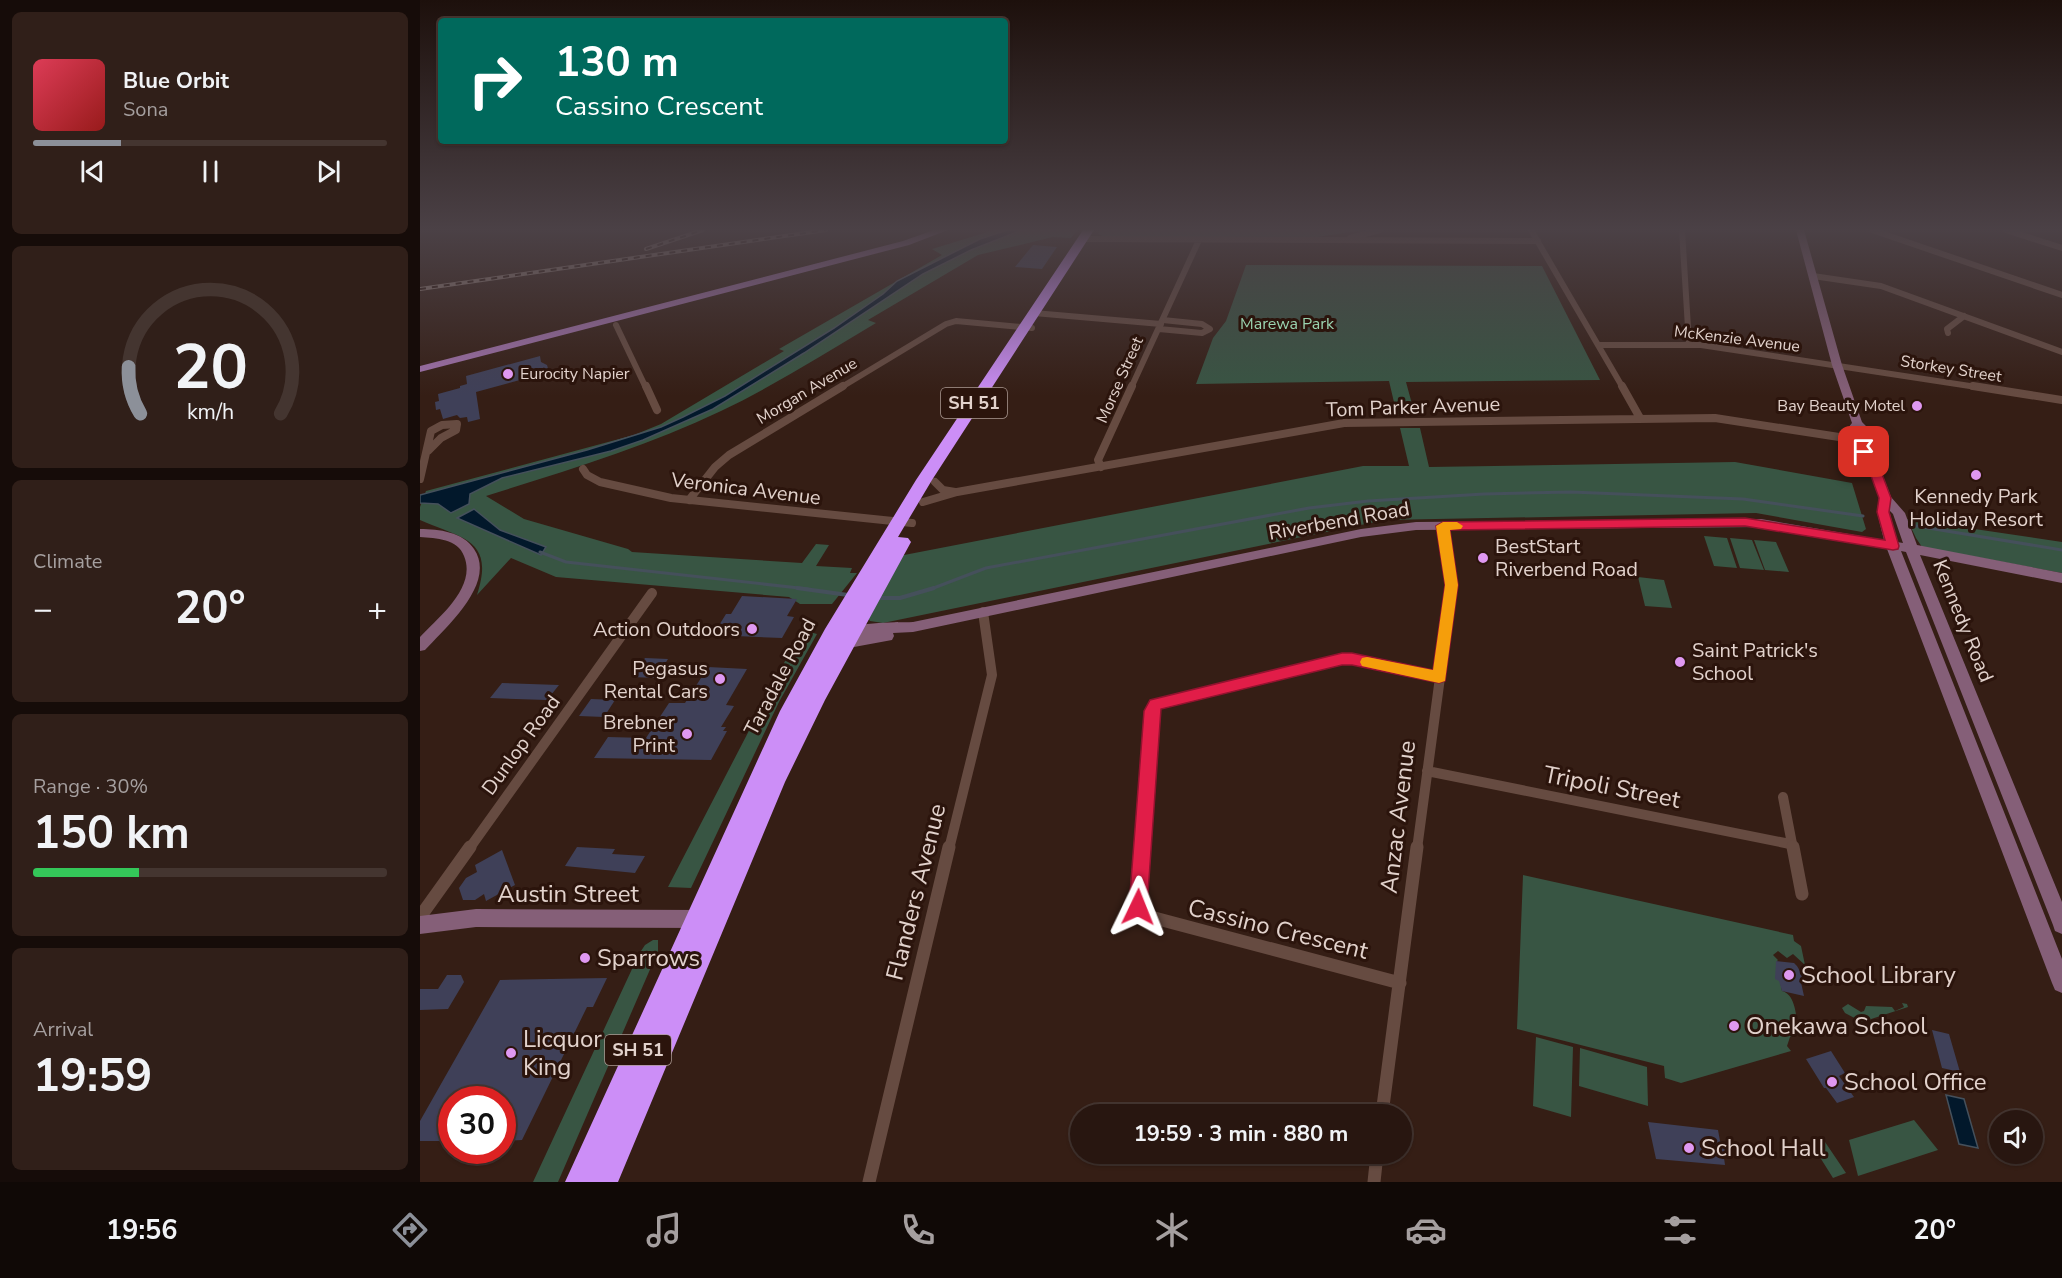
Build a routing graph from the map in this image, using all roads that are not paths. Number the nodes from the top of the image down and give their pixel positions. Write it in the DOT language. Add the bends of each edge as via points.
graph roads {
  1 [pos="722,285"];
  2 [pos="744,285"];
  3 [pos="1057,285"];
  4 [pos="1179,285"];
  5 [pos="1563,285"];
  6 [pos="1685,285"];
  7 [pos="1815,285"];
  8 [pos="1875,285"];
  9 [pos="2033,285"];
  10 [pos="2062,295"];
  11 [pos="625,316"];
  12 [pos="1964,316"];
  13 [pos="1033,321"];
  14 [pos="598,323"];
  15 [pos="1161,324"];
  16 [pos="616,325"];
  17 [pos="1948,333"];
  18 [pos="1689,344"];
  19 [pos="1598,345"];
  20 [pos="2062,352"];
  21 [pos="420,363"];
  22 [pos="1837,365"];
  23 [pos="420,369"];
  24 [pos="2062,400"];
  25 [pos="657,410"];
  26 [pos="1640,418"];
  27 [pos="1857,428"];
  28 [pos="1839,437"];
  29 [pos="428,451"];
  30 [pos="1866,453"];
  31 [pos="1101,467"];
  32 [pos="583,469"];
  33 [pos="420,479"];
  34 [pos="935,482"];
  35 [pos="957,492"];
  36 [pos="1885,498"];
  37 [pos="689,500"];
  38 [pos="923,502"];
  39 [pos="906,523"];
  40 [pos="1443,526"];
  41 [pos="420,533"];
  42 [pos="1893,546"];
  43 [pos="1912,549"];
  44 [pos="2062,578"];
  45 [pos="652,593"];
  46 [pos="983,612"];
  47 [pos="840,636"];
  48 [pos="420,646"];
  49 [pos="1439,677"];
  50 [pos="1977,760"];
  51 [pos="1997,764"];
  52 [pos="1426,771"];
  53 [pos="1783,797"];
  54 [pos="1790,843"];
  55 [pos="1802,894"];
  56 [pos="420,917"];
  57 [pos="706,919"];
  58 [pos="420,925"];
  59 [pos="2062,925"];
  60 [pos="1400,982"];
  61 [pos="2062,983"];
  62 [pos="1383,1104"];
  63 [pos="1376,1164"];
  64 [pos="580,1182"];
  65 [pos="603,1182"];
  66 [pos="869,1182"];
  67 [pos="1374,1182"];
  1 -- 21 [label="main road"];
  2 -- 11 [label="main road"];
  3 -- 13 [label="highway, SH 51"];
  4 -- 15 [label="street, Morse Street"];
  5 -- 19 [label="street"];
  6 -- 18 [label="street"];
  7 -- 22 [label="main road, Kennedy Road"];
  8 -- 12 [label="street"];
  9 -- 10 [label="street"];
  11 -- 14 [label="main road"];
  11 -- 16 [label="street"];
  12 -- 17 [label="street" via="1948,325"];
  12 -- 20 [label="street"];
  13 -- 15 [label="street, Morgan Avenue"];
  13 -- 34 [label="highway, SH 51"];
  13 -- 37 [label="street, Morgan Avenue" via="950,319 729,454"];
  13 -- 39 [label="highway, SH 51" via="954,433"];
  14 -- 16 [label="street"];
  14 -- 23 [label="main road"];
  15 -- 15 [label="street" via="1202,324 1210,329 1202,333"];
  15 -- 31 [label="street, Morse Street" via="1098,460"];
  16 -- 25 [label="street"];
  18 -- 19 [label="street, McKenzie Avenue"];
  18 -- 22 [label="street, McKenzie Avenue"];
  19 -- 26 [label="street"];
  22 -- 24 [label="street, Storkey Street"];
  22 -- 27 [label="main road, Kennedy Road"];
  26 -- 28 [label="street, Tom Parker Avenue" via="1715,418"];
  26 -- 31 [label="street, Tom Parker Avenue" via="1344,423"];
  27 -- 28 [label="street, Tom Parker Avenue"];
  27 -- 30 [label="main road, Kennedy Road"];
  28 -- 30 [label="street, Tom Parker Avenue" via="1854,442"];
  29 -- 29 [label="street" via="450,434 431,435"];
  29 -- 33 [label="street"];
  30 -- 36 [label="main road, Kennedy Road"];
  31 -- 35 [label="street, Tom Parker Avenue"];
  32 -- 37 [label="street, Veronica Avenue" via="600,482"];
  34 -- 35 [label="street" via="943,490"];
  34 -- 38 [label="highway, SH 51"];
  35 -- 38 [label="street, Tom Parker Avenue"];
  36 -- 42 [label="main road, Kennedy Road" via="1883,512"];
  36 -- 43 [label="main road, Kennedy Road" via="1899,513"];
  37 -- 39 [label="street, Veronica Avenue"];
  38 -- 39 [label="highway, SH 51"];
  39 -- 47 [label="highway, SH 51"];
  40 -- 42 [label="main road, Riverbend Road" via="1745,522"];
  40 -- 46 [label="main road, Riverbend Road" via="1384,529"];
  40 -- 49 [label="street, Anzac Avenue" via="1452,585"];
  41 -- 48 [label="main road" via="460,543 472,556 475,571 462,601"];
  42 -- 43 [label="main road, Riverbend Road"];
  42 -- 50 [label="main road, Kennedy Road"];
  43 -- 44 [label="main road, Riverbend Road"];
  43 -- 51 [label="main road, Kennedy Road"];
  45 -- 56 [label="street, Dunlop Road"];
  46 -- 47 [label="main road, Riverbend Road" via="854,642"];
  46 -- 66 [label="street, Flanders Avenue" via="992,675"];
  47 -- 57 [label="highway, SH 51"];
  49 -- 52 [label="street, Anzac Avenue"];
  49 -- 60 [label="street, Cassino Crescent" via="1342,659 1152,702 1137,900 1142,914"];
  50 -- 51 [label="main road"];
  50 -- 61 [label="main road, Kennedy Road"];
  51 -- 59 [label="main road, Kennedy Road"];
  52 -- 54 [label="street, Tripoli Street"];
  52 -- 60 [label="street, Anzac Avenue"];
  53 -- 54 [label="street"];
  54 -- 55 [label="street"];
  57 -- 58 [label="main road, Austin Street" via="476,918"];
  57 -- 64 [label="highway, SH 51"];
  57 -- 65 [label="highway, SH 51"];
  60 -- 62 [label="street, Anzac Avenue"];
  63 -- 67 [label="street"];
}
